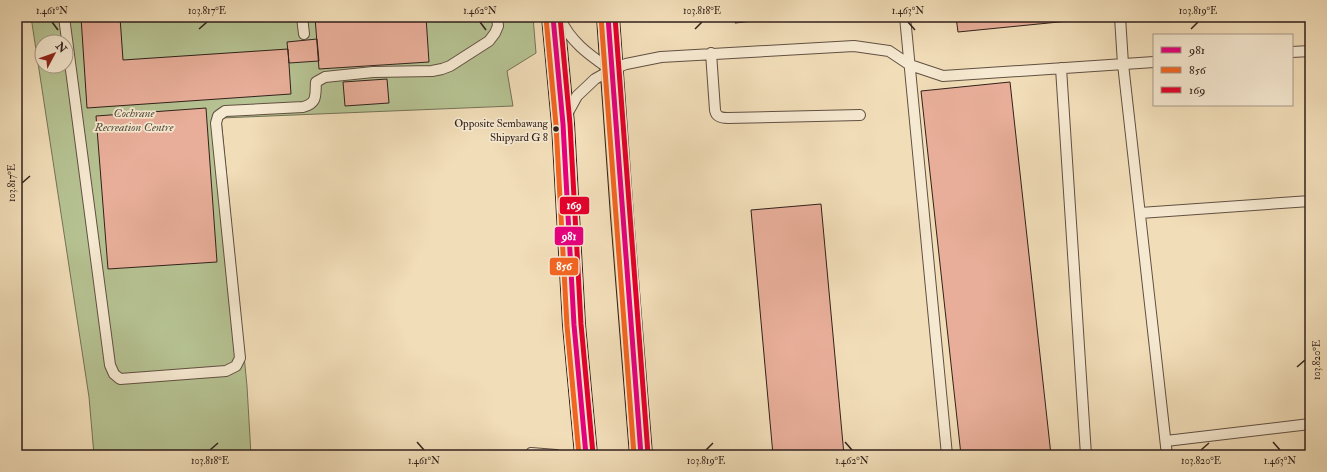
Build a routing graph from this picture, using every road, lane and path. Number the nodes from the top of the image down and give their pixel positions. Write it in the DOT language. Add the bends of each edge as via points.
graph roads {
  1 [pos="64,17"];
  2 [pos="302,17"];
  3 [pos="497,17"];
  4 [pos="553,17"];
  5 [pos="559,17"];
  6 [pos="608,17"];
  7 [pos="905,17"];
  8 [pos="1120,17"];
  9 [pos="304,34"];
  10 [pos="1310,51"];
  11 [pos="1293,52"];
  12 [pos="711,53"];
  13 [pos="1153,62"];
  14 [pos="1123,64"];
  15 [pos="910,65"];
  16 [pos="1061,68"];
  17 [pos="611,70"];
  18 [pos="860,115"];
  19 [pos="563,124"];
  20 [pos="1310,201"];
  21 [pos="1140,213"];
  22 [pos="1310,424"];
  23 [pos="1166,441"];
  24 [pos="531,453"];
  25 [pos="556,455"];
  26 [pos="586,455"];
  27 [pos="641,455"];
  28 [pos="947,455"];
  29 [pos="1086,455"];
  30 [pos="1168,455"];
  1 -- 3 [label="lane" via="110,365 120,379 226,371 236,366 240,358 216,123 218,116 225,111 310,105 315,99 316,82 325,77 442,69 489,41 498,26"];
  2 -- 9 [label="lane"];
  4 -- 19 [label="main road"];
  5 -- 17 [label="lane" via="563,27 576,43"];
  6 -- 17 [label="main road"];
  7 -- 15 [label="lane"];
  8 -- 14 [label="lane"];
  10 -- 11 [label="lane"];
  12 -- 15 [label="lane" via="854,46 889,51"];
  12 -- 17 [label="lane" via="661,57 626,64"];
  12 -- 18 [label="lane" via="715,114 718,117"];
  13 -- 14 [label="lane"];
  14 -- 16 [label="lane"];
  14 -- 21 [label="lane"];
  15 -- 16 [label="lane" via="943,76"];
  15 -- 28 [label="lane"];
  16 -- 29 [label="lane"];
  17 -- 19 [label="lane" via="595,79 577,96"];
  17 -- 27 [label="main road"];
  19 -- 26 [label="main road" via="574,325"];
  20 -- 21 [label="lane"];
  21 -- 23 [label="lane"];
  22 -- 23 [label="lane"];
  23 -- 30 [label="lane"];
  24 -- 25 [label="lane"];
}
